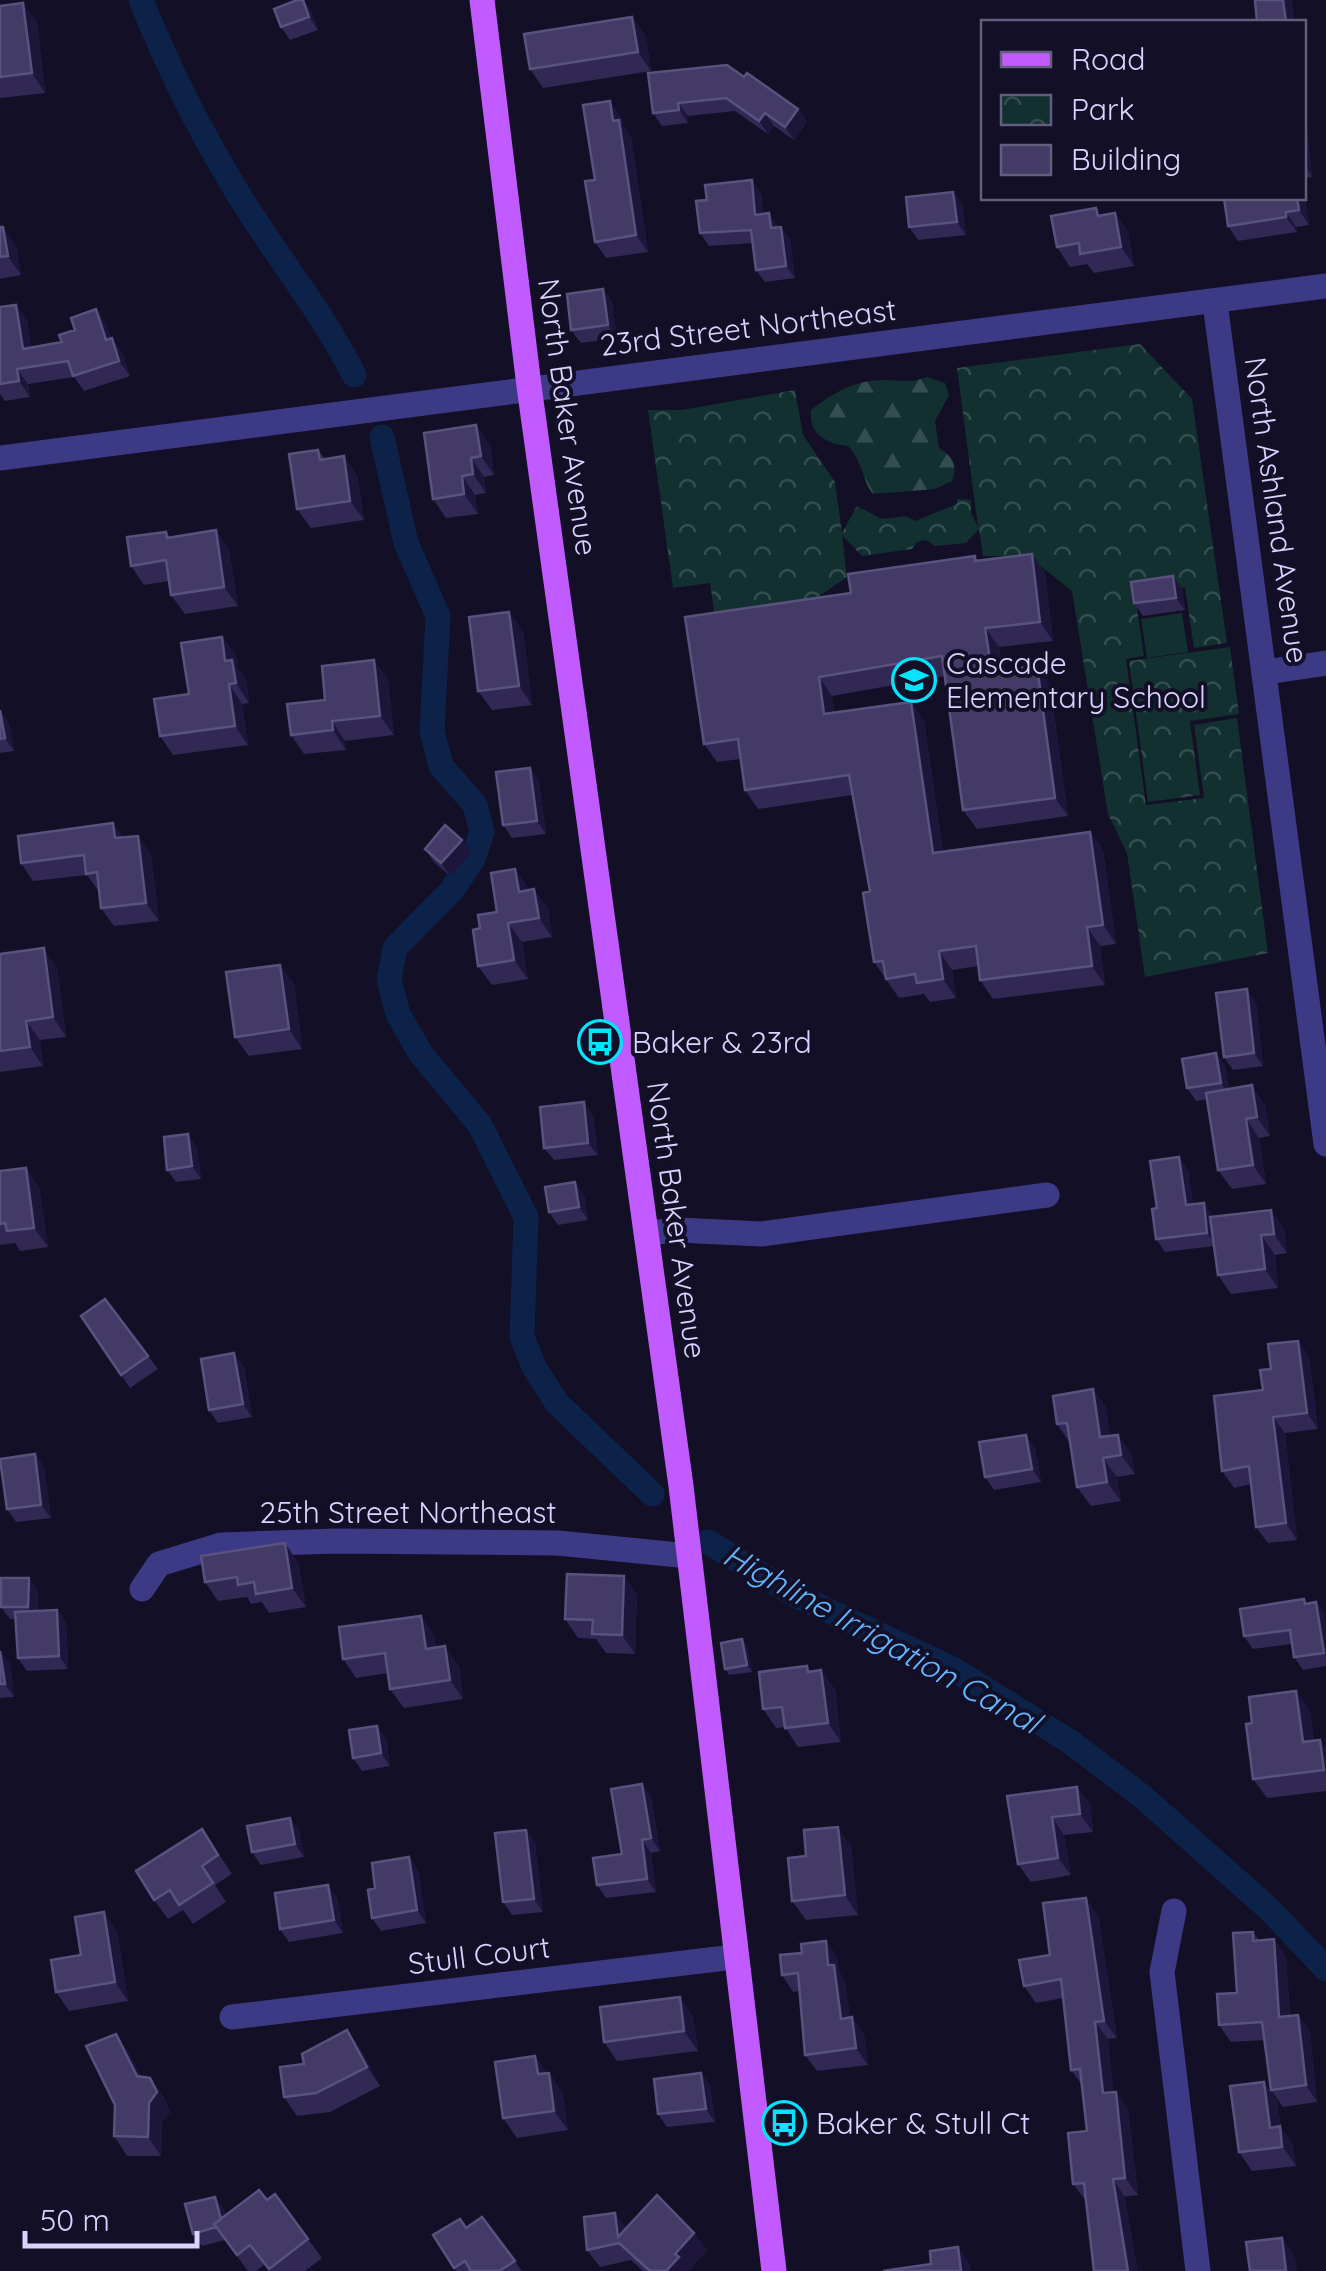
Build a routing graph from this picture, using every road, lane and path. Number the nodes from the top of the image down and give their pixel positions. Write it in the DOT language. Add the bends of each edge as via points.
graph roads {
  1 [pos="482,0"];
  2 [pos="1326,286"];
  3 [pos="1216,303"];
  4 [pos="529,386"];
  5 [pos="0,458"];
  6 [pos="1326,663"];
  7 [pos="1266,672"];
  8 [pos="1326,1144"];
  9 [pos="1047,1195"];
  10 [pos="646,1234"];
  11 [pos="689,1556"];
  12 [pos="142,1589"];
  13 [pos="1174,1911"];
  14 [pos="734,1957"];
  15 [pos="232,2017"];
  16 [pos="774,2271"];
  17 [pos="1198,2271"];
  1 -- 4 [label="main road, North Baker Avenue"];
  2 -- 3 [label="street, 23rd Street Northeast"];
  3 -- 4 [label="street, 23rd Street Northeast"];
  3 -- 7 [label="street, North Ashland Avenue"];
  4 -- 5 [label="street, 23rd Street Northeast"];
  4 -- 10 [label="main road, North Baker Avenue"];
  6 -- 7 [label="street"];
  7 -- 8 [label="street, North Ashland Avenue"];
  9 -- 10 [label="street" via="761,1234"];
  10 -- 11 [label="main road, North Baker Avenue"];
  11 -- 12 [label="street, 25th Street Northeast" via="558,1543 222,1545 160,1564"];
  11 -- 14 [label="main road, North Baker Avenue"];
  13 -- 17 [label="street" via="1162,1972"];
  14 -- 15 [label="street, Stull Court"];
  14 -- 16 [label="main road, North Baker Avenue"];
}
